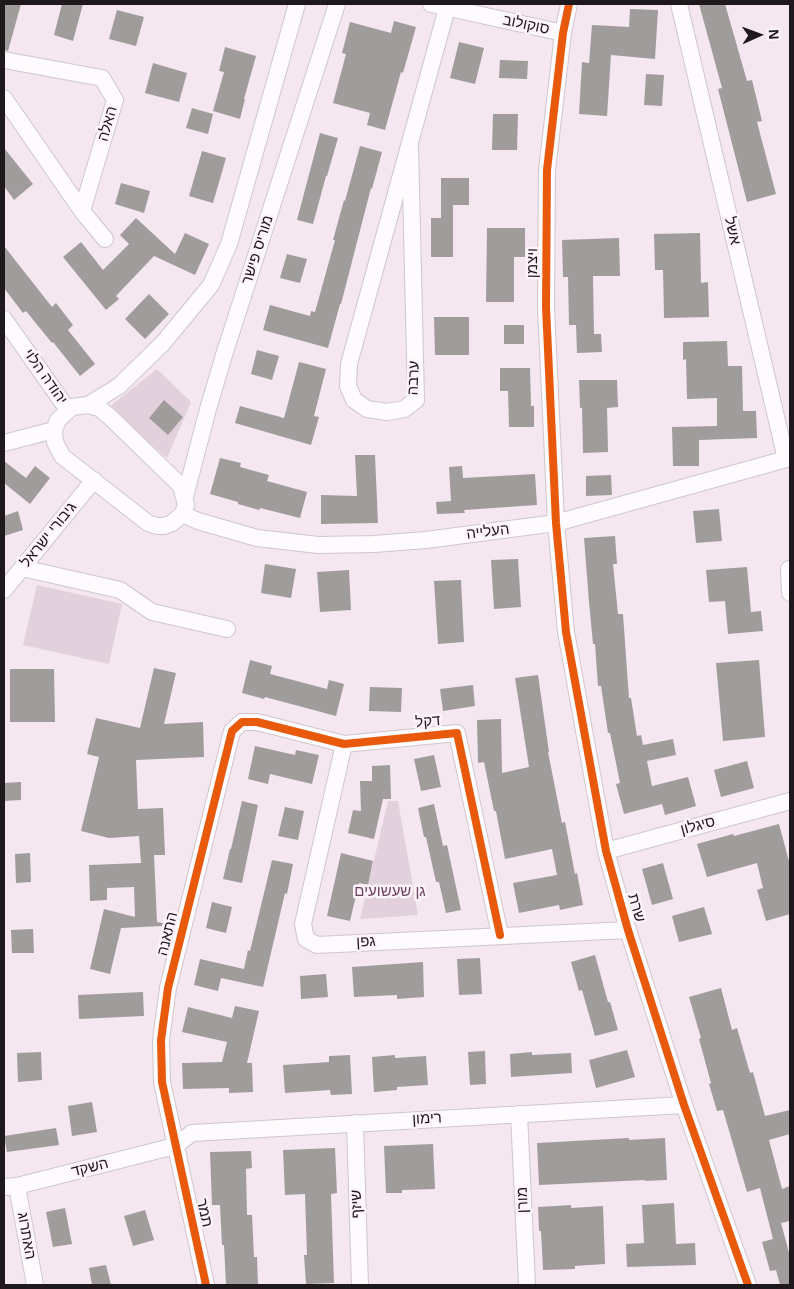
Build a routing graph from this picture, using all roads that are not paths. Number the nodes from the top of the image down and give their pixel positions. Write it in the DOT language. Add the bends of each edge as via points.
graph roads {
  1 [pos="296,4"];
  2 [pos="337,4"];
  3 [pos="569,4"];
  4 [pos="679,4"];
  5 [pos="439,6"];
  6 [pos="563,33"];
  7 [pos="4,60"];
  8 [pos="4,98"];
  9 [pos="410,146"];
  10 [pos="82,212"];
  11 [pos="105,239"];
  12 [pos="4,319"];
  13 [pos="88,405"];
  14 [pos="68,410"];
  15 [pos="54,430"];
  16 [pos="4,443"];
  17 [pos="788,458"];
  18 [pos="94,480"];
  19 [pos="185,497"];
  20 [pos="182,514"];
  21 [pos="556,523"];
  22 [pos="22,568"];
  23 [pos="789,569"];
  24 [pos="4,590"];
  25 [pos="790,593"];
  26 [pos="228,629"];
  27 [pos="232,731"];
  28 [pos="344,744"];
  29 [pos="790,801"];
  30 [pos="606,850"];
  31 [pos="628,930"];
  32 [pos="500,935"];
  33 [pos="684,1105"];
  34 [pos="520,1114"];
  35 [pos="355,1123"];
  36 [pos="176,1146"];
  37 [pos="10,1186"];
  38 [pos="35,1285"];
  39 [pos="206,1285"];
  40 [pos="360,1285"];
  41 [pos="527,1285"];
  42 [pos="748,1285"];
  1 -- 13 [label="street, מוריס פישר" via="230,244 211,285 163,343 119,386"];
  2 -- 19 [label="street, מוריס פישר" via="224,355"];
  3 -- 6 [label="street, ויצמן"];
  4 -- 17 [label="street, אשל"];
  5 -- 6 [label="street, סוקולוב"];
  5 -- 9 [label="street, ערבה"];
  6 -- 21 [label="street, ויצמן" via="547,170 546,307"];
  7 -- 10 [label="street, האלה" via="102,78 115,100"];
  8 -- 10 [label="street"];
  9 -- 9 [label="street, ערבה" via="349,364 348,386 354,400 367,409 387,412 404,409 416,400"];
  10 -- 11 [label="street"];
  12 -- 14 [label="street, יהודה הלוי"];
  13 -- 14 [label="street, מוריס פישר"];
  13 -- 19 [label="street" via="99,408 108,416 181,486"];
  14 -- 15 [label="street"];
  15 -- 16 [label="street"];
  15 -- 18 [label="street" via="55,442 62,456"];
  17 -- 21 [label="street, העלייה"];
  18 -- 20 [label="street" via="148,523 164,526"];
  18 -- 22 [label="street, גיבורי ישראל"];
  19 -- 20 [label="street, מוריס פישר"];
  20 -- 21 [label="street, העלייה" via="257,538 318,545 426,540"];
  21 -- 30 [label="street, שרת" via="566,632"];
  22 -- 24 [label="street, גיבורי ישראל"];
  22 -- 26 [label="street" via="120,590 152,612"];
  23 -- 25 [label="street"];
  27 -- 28 [label="street, דקל" via="242,722 257,722"];
  27 -- 36 [label="street, התאנה" via="168,988 161,1040 162,1082"];
  28 -- 32 [label="street, דקל" via="457,733"];
  28 -- 32 [label="street, גפן" via="303,924 306,939 317,945"];
  29 -- 30 [label="street, סיגלון"];
  30 -- 31 [label="street, שרת"];
  31 -- 32 [label="street, גפן"];
  31 -- 33 [label="street, שרת"];
  33 -- 34 [label="street, רימון"];
  33 -- 42 [label="street, שרת"];
  34 -- 35 [label="street, רימון"];
  34 -- 41 [label="street, מורן"];
  35 -- 36 [label="street, רימון" via="192,1133"];
  35 -- 40 [label="street, שיזף"];
  36 -- 37 [label="street, השקד"];
  36 -- 39 [label="street, תמר"];
  37 -- 38 [label="street, האתרוג"];
}
